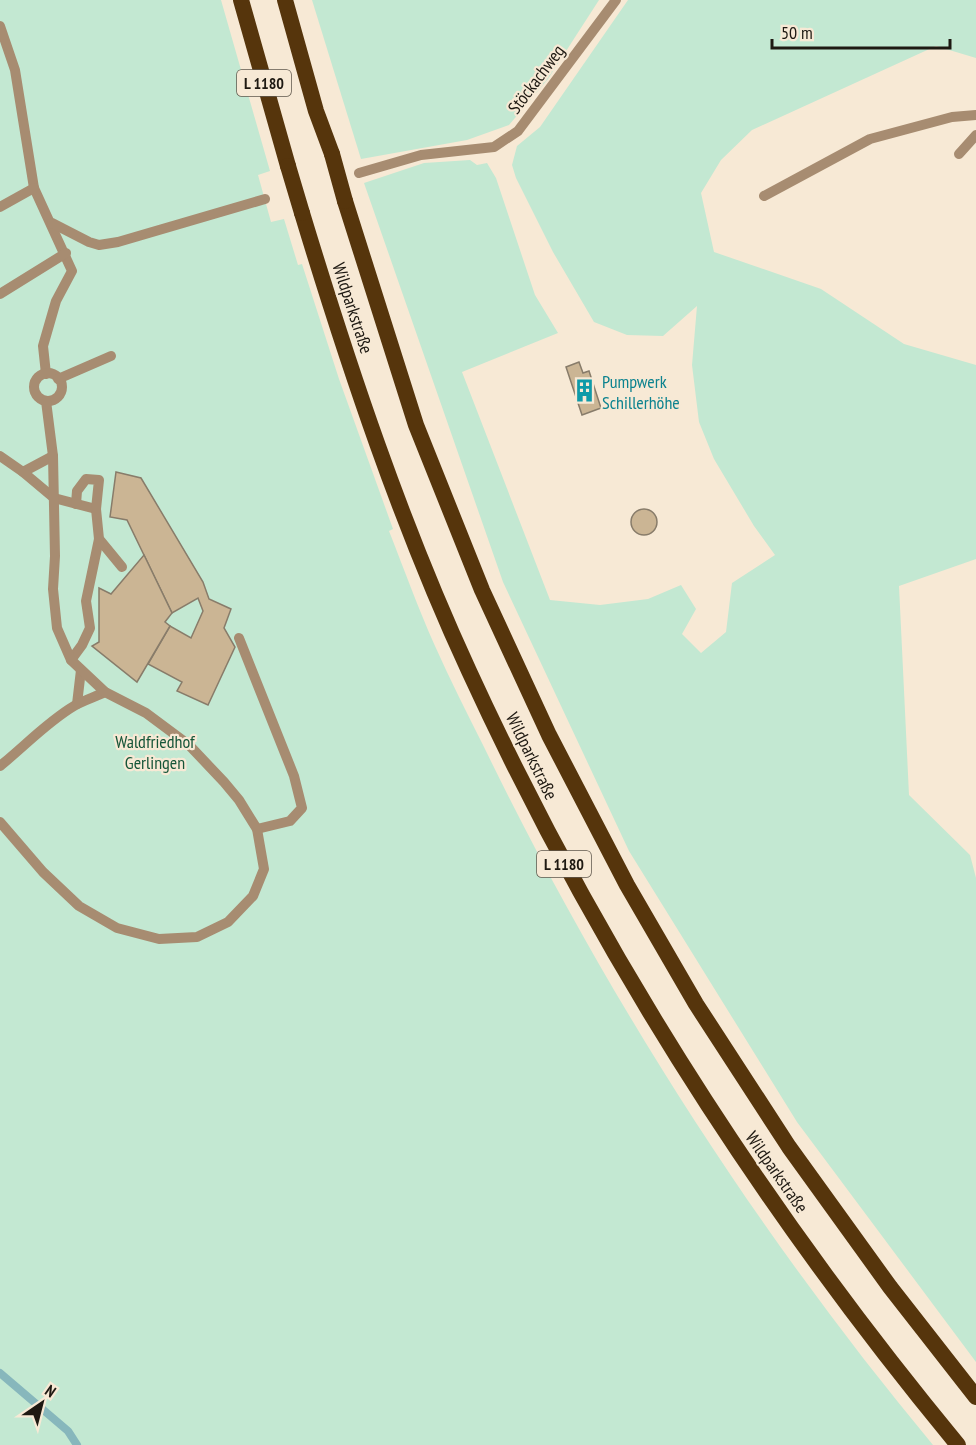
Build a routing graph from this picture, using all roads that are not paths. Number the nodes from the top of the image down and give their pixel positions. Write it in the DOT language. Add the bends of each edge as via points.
graph roads {
  1 [pos="241,0"];
  2 [pos="285,0"];
  3 [pos="616,0"];
  4 [pos="0,26"];
  5 [pos="976,115"];
  6 [pos="976,135"];
  7 [pos="959,154"];
  8 [pos="359,173"];
  9 [pos="34,188"];
  10 [pos="764,196"];
  11 [pos="265,199"];
  12 [pos="0,207"];
  13 [pos="51,222"];
  14 [pos="66,253"];
  15 [pos="0,294"];
  16 [pos="111,356"];
  17 [pos="46,374"];
  18 [pos="58,378"];
  19 [pos="46,401"];
  20 [pos="0,456"];
  21 [pos="53,456"];
  22 [pos="23,472"];
  23 [pos="54,498"];
  24 [pos="75,504"];
  25 [pos="96,509"];
  26 [pos="99,539"];
  27 [pos="122,567"];
  28 [pos="239,638"];
  29 [pos="71,660"];
  30 [pos="81,670"];
  31 [pos="105,692"];
  32 [pos="77,704"];
  33 [pos="0,766"];
  34 [pos="0,822"];
  35 [pos="257,829"];
  36 [pos="976,1397"];
  37 [pos="958,1445"];
  1 -- 37 [label="highway, Wildparkstraße / L 1180, bridge" via="326,292 376,441 469,670 563,863 647,1009 739,1154 837,1290"];
  2 -- 36 [label="highway, Wildparkstraße / L 1180, bridge" via="316,111 416,425 482,590 549,735 627,885 696,1004 789,1148"];
  3 -- 8 [label="lane, Stöckachweg" via="518,131 494,147 421,155"];
  4 -- 9 [label="lane" via="15,70"];
  5 -- 10 [label="lane" via="952,117 870,139"];
  6 -- 7 [label="lane"];
  9 -- 12 [label="lane"];
  9 -- 13 [label="lane"];
  11 -- 13 [label="lane" via="109,243 89,242"];
  13 -- 14 [label="lane"];
  14 -- 15 [label="lane"];
  14 -- 17 [label="lane" via="72,271 56,301 43,346"];
  16 -- 18 [label="lane"];
  17 -- 18 [label="lane"];
  17 -- 19 [label="lane" via="34,386 39,398"];
  18 -- 19 [label="lane" via="61,392"];
  19 -- 21 [label="lane"];
  20 -- 22 [label="lane"];
  21 -- 22 [label="lane"];
  21 -- 23 [label="lane"];
  22 -- 23 [label="lane"];
  23 -- 24 [label="lane"];
  23 -- 29 [label="lane" via="53,589 57,628"];
  24 -- 25 [label="lane"];
  24 -- 25 [label="lane" via="77,491 86,479 99,480"];
  25 -- 26 [label="lane"];
  26 -- 27 [label="lane"];
  26 -- 29 [label="lane" via="86,601 90,628"];
  28 -- 35 [label="lane" via="290,765 302,808 290,821"];
  29 -- 30 [label="lane"];
  30 -- 31 [label="lane"];
  30 -- 32 [label="lane"];
  31 -- 32 [label="lane"];
  31 -- 35 [label="lane" via="146,713 189,745 239,800"];
  32 -- 33 [label="lane"];
  34 -- 35 [label="lane" via="79,906 117,928 159,939 197,937 228,922 253,896 264,869"];
}
